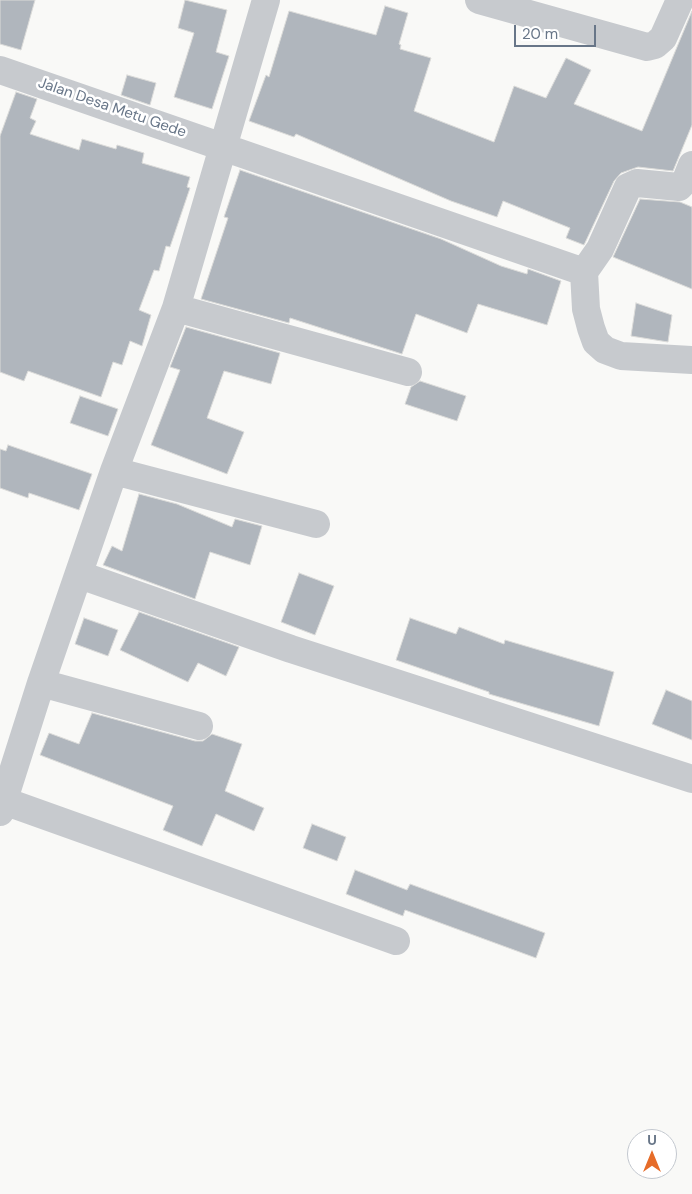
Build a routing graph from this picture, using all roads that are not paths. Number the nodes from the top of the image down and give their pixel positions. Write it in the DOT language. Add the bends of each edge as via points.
graph roads {
  1 [pos="266,0"];
  2 [pos="479,0"];
  3 [pos="680,0"];
  4 [pos="0,70"];
  5 [pos="223,147"];
  6 [pos="692,165"];
  7 [pos="584,272"];
  8 [pos="176,308"];
  9 [pos="692,360"];
  10 [pos="408,372"];
  11 [pos="114,471"];
  12 [pos="316,524"];
  13 [pos="80,575"];
  14 [pos="41,683"];
  15 [pos="199,726"];
  16 [pos="692,779"];
  17 [pos="2,807"];
  18 [pos="396,941"];
  1 -- 5 [label="street"];
  2 -- 3 [label="street" via="647,47 663,38"];
  4 -- 5 [label="street, Jalan Desa Metu Gede"];
  5 -- 7 [label="street, Jalan Desa Metu Gede"];
  5 -- 8 [label="street"];
  6 -- 7 [label="street" via="679,187 637,183 628,187 600,249"];
  7 -- 9 [label="street" via="590,328 596,342 605,350 621,356"];
  8 -- 10 [label="street"];
  8 -- 11 [label="street"];
  11 -- 12 [label="street"];
  11 -- 13 [label="street"];
  13 -- 14 [label="street"];
  13 -- 16 [label="street" via="300,652"];
  14 -- 15 [label="street"];
  14 -- 17 [label="street"];
  17 -- 18 [label="street"];
}
